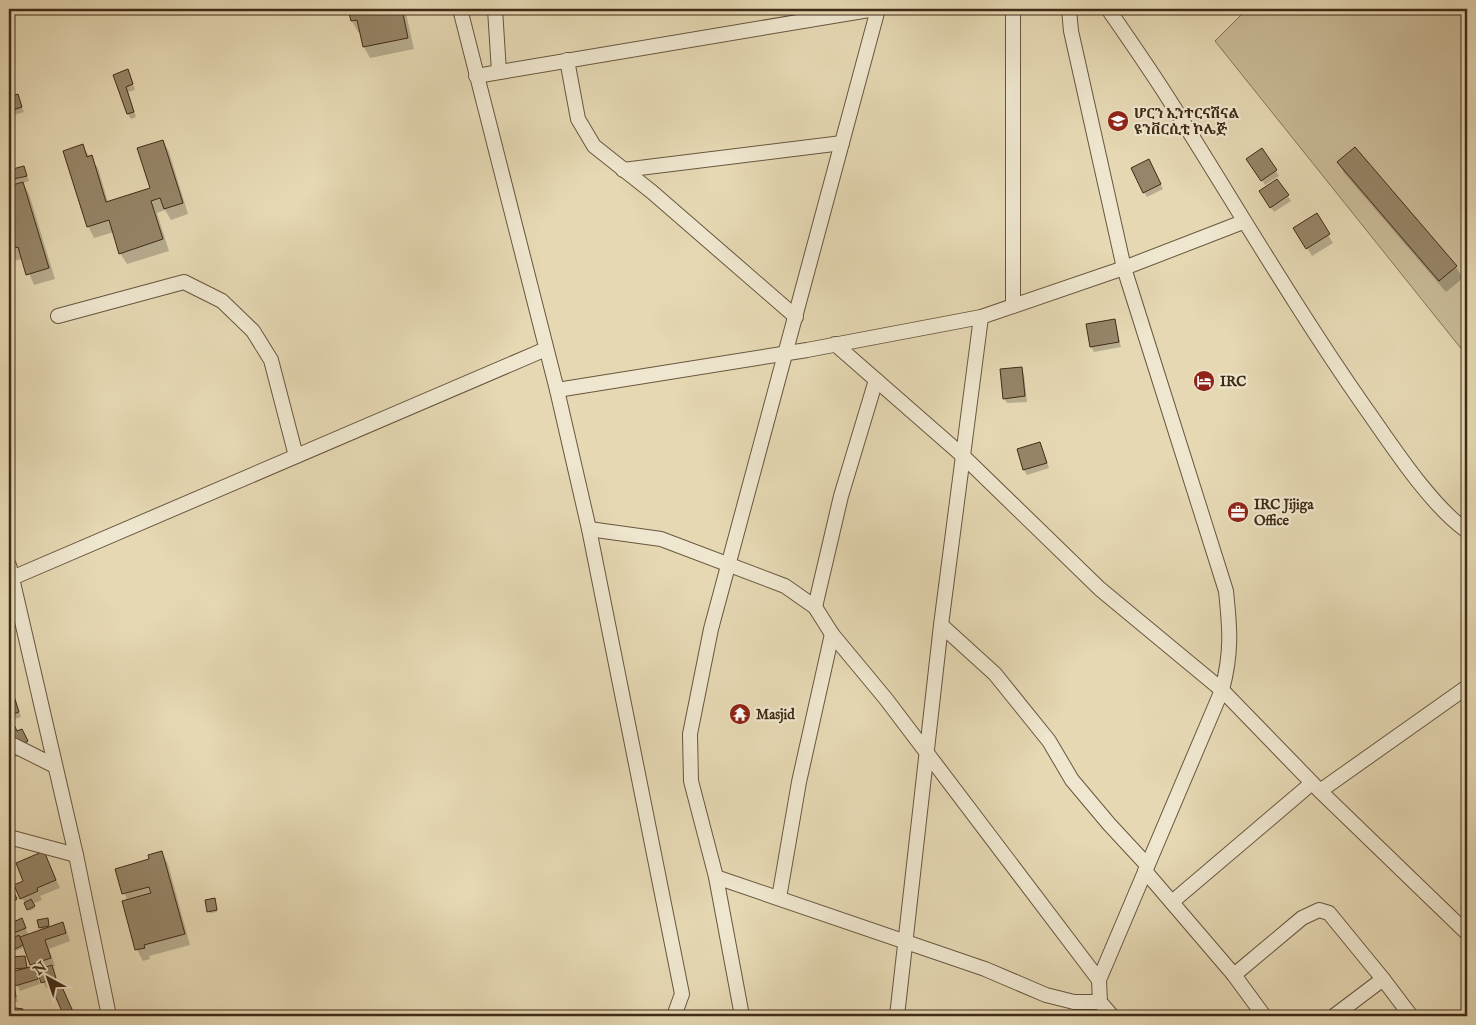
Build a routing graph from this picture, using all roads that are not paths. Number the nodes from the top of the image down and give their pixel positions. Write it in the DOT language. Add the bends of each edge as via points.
graph roads {
  1 [pos="460,9"];
  2 [pos="495,9"];
  3 [pos="876,9"];
  4 [pos="1013,9"];
  5 [pos="1069,9"];
  6 [pos="1108,9"];
  7 [pos="567,60"];
  8 [pos="499,72"];
  9 [pos="476,76"];
  10 [pos="842,143"];
  11 [pos="623,170"];
  12 [pos="1243,222"];
  13 [pos="1124,268"];
  14 [pos="1013,306"];
  15 [pos="58,316"];
  16 [pos="796,317"];
  17 [pos="981,317"];
  18 [pos="835,344"];
  19 [pos="546,349"];
  20 [pos="786,353"];
  21 [pos="876,380"];
  22 [pos="557,390"];
  23 [pos="296,456"];
  24 [pos="963,456"];
  25 [pos="589,529"];
  26 [pos="1467,531"];
  27 [pos="728,564"];
  28 [pos="10,572"];
  29 [pos="815,607"];
  30 [pos="9,626"];
  31 [pos="941,626"];
  32 [pos="24,631"];
  33 [pos="832,634"];
  34 [pos="1467,687"];
  35 [pos="1222,690"];
  36 [pos="9,743"];
  37 [pos="926,754"];
  38 [pos="55,766"];
  39 [pos="1316,787"];
  40 [pos="9,837"];
  41 [pos="76,855"];
  42 [pos="1146,868"];
  43 [pos="716,876"];
  44 [pos="779,898"];
  45 [pos="1172,902"];
  46 [pos="1467,933"];
  47 [pos="905,941"];
  48 [pos="1234,975"];
  49 [pos="1383,979"];
  50 [pos="1099,980"];
  51 [pos="1100,1002"];
  52 [pos="109,1016"];
  53 [pos="674,1016"];
  54 [pos="742,1016"];
  55 [pos="897,1016"];
  56 [pos="1112,1016"];
  57 [pos="1264,1016"];
  58 [pos="1334,1016"];
  59 [pos="1411,1016"];
  1 -- 9 [label="street"];
  2 -- 8 [label="street"];
  3 -- 7 [label="street"];
  3 -- 10 [label="street"];
  4 -- 14 [label="street"];
  5 -- 13 [label="street" via="1071,31"];
  6 -- 12 [label="street" via="1175,108"];
  7 -- 8 [label="street"];
  7 -- 11 [label="street" via="578,119 594,146"];
  8 -- 9 [label="street"];
  9 -- 19 [label="street"];
  10 -- 11 [label="street"];
  10 -- 16 [label="street"];
  11 -- 16 [label="street"];
  12 -- 13 [label="street"];
  12 -- 26 [label="street" via="1326,352 1386,437 1431,495"];
  13 -- 14 [label="street"];
  13 -- 35 [label="street" via="1226,591 1231,638"];
  14 -- 17 [label="street"];
  15 -- 23 [label="street" via="184,282 222,302 253,331 271,360"];
  16 -- 20 [label="street"];
  17 -- 18 [label="street"];
  17 -- 24 [label="street"];
  18 -- 20 [label="street"];
  18 -- 21 [label="street"];
  19 -- 22 [label="street"];
  19 -- 23 [label="street"];
  20 -- 22 [label="street"];
  20 -- 27 [label="street"];
  21 -- 24 [label="street"];
  21 -- 29 [label="street" via="841,496"];
  22 -- 25 [label="street"];
  23 -- 28 [label="street"];
  24 -- 31 [label="street"];
  24 -- 35 [label="street" via="1100,589"];
  25 -- 27 [label="street" via="661,539"];
  25 -- 53 [label="street" via="682,994"];
  27 -- 29 [label="street" via="785,586"];
  27 -- 43 [label="street" via="710,629 690,734 691,781"];
  28 -- 32 [label="street"];
  29 -- 33 [label="street"];
  30 -- 32 [label="street"];
  31 -- 37 [label="street"];
  31 -- 42 [label="street" via="995,674 1049,741 1072,780"];
  32 -- 38 [label="street"];
  33 -- 37 [label="street"];
  33 -- 44 [label="street" via="799,782"];
  34 -- 39 [label="street"];
  35 -- 39 [label="street"];
  35 -- 42 [label="street"];
  36 -- 38 [label="street"];
  37 -- 47 [label="street"];
  37 -- 50 [label="street"];
  38 -- 41 [label="street"];
  39 -- 45 [label="street"];
  39 -- 46 [label="street"];
  40 -- 41 [label="street"];
  41 -- 52 [label="street"];
  42 -- 45 [label="street"];
  42 -- 50 [label="street"];
  43 -- 44 [label="street"];
  43 -- 54 [label="street"];
  44 -- 47 [label="street"];
  45 -- 48 [label="street"];
  47 -- 51 [label="street" via="1046,995 1074,1002"];
  47 -- 55 [label="street"];
  48 -- 49 [label="street" via="1302,918 1319,910 1330,913"];
  48 -- 57 [label="street"];
  49 -- 58 [label="street"];
  49 -- 59 [label="street"];
  50 -- 51 [label="street"];
  51 -- 56 [label="street"];
}
